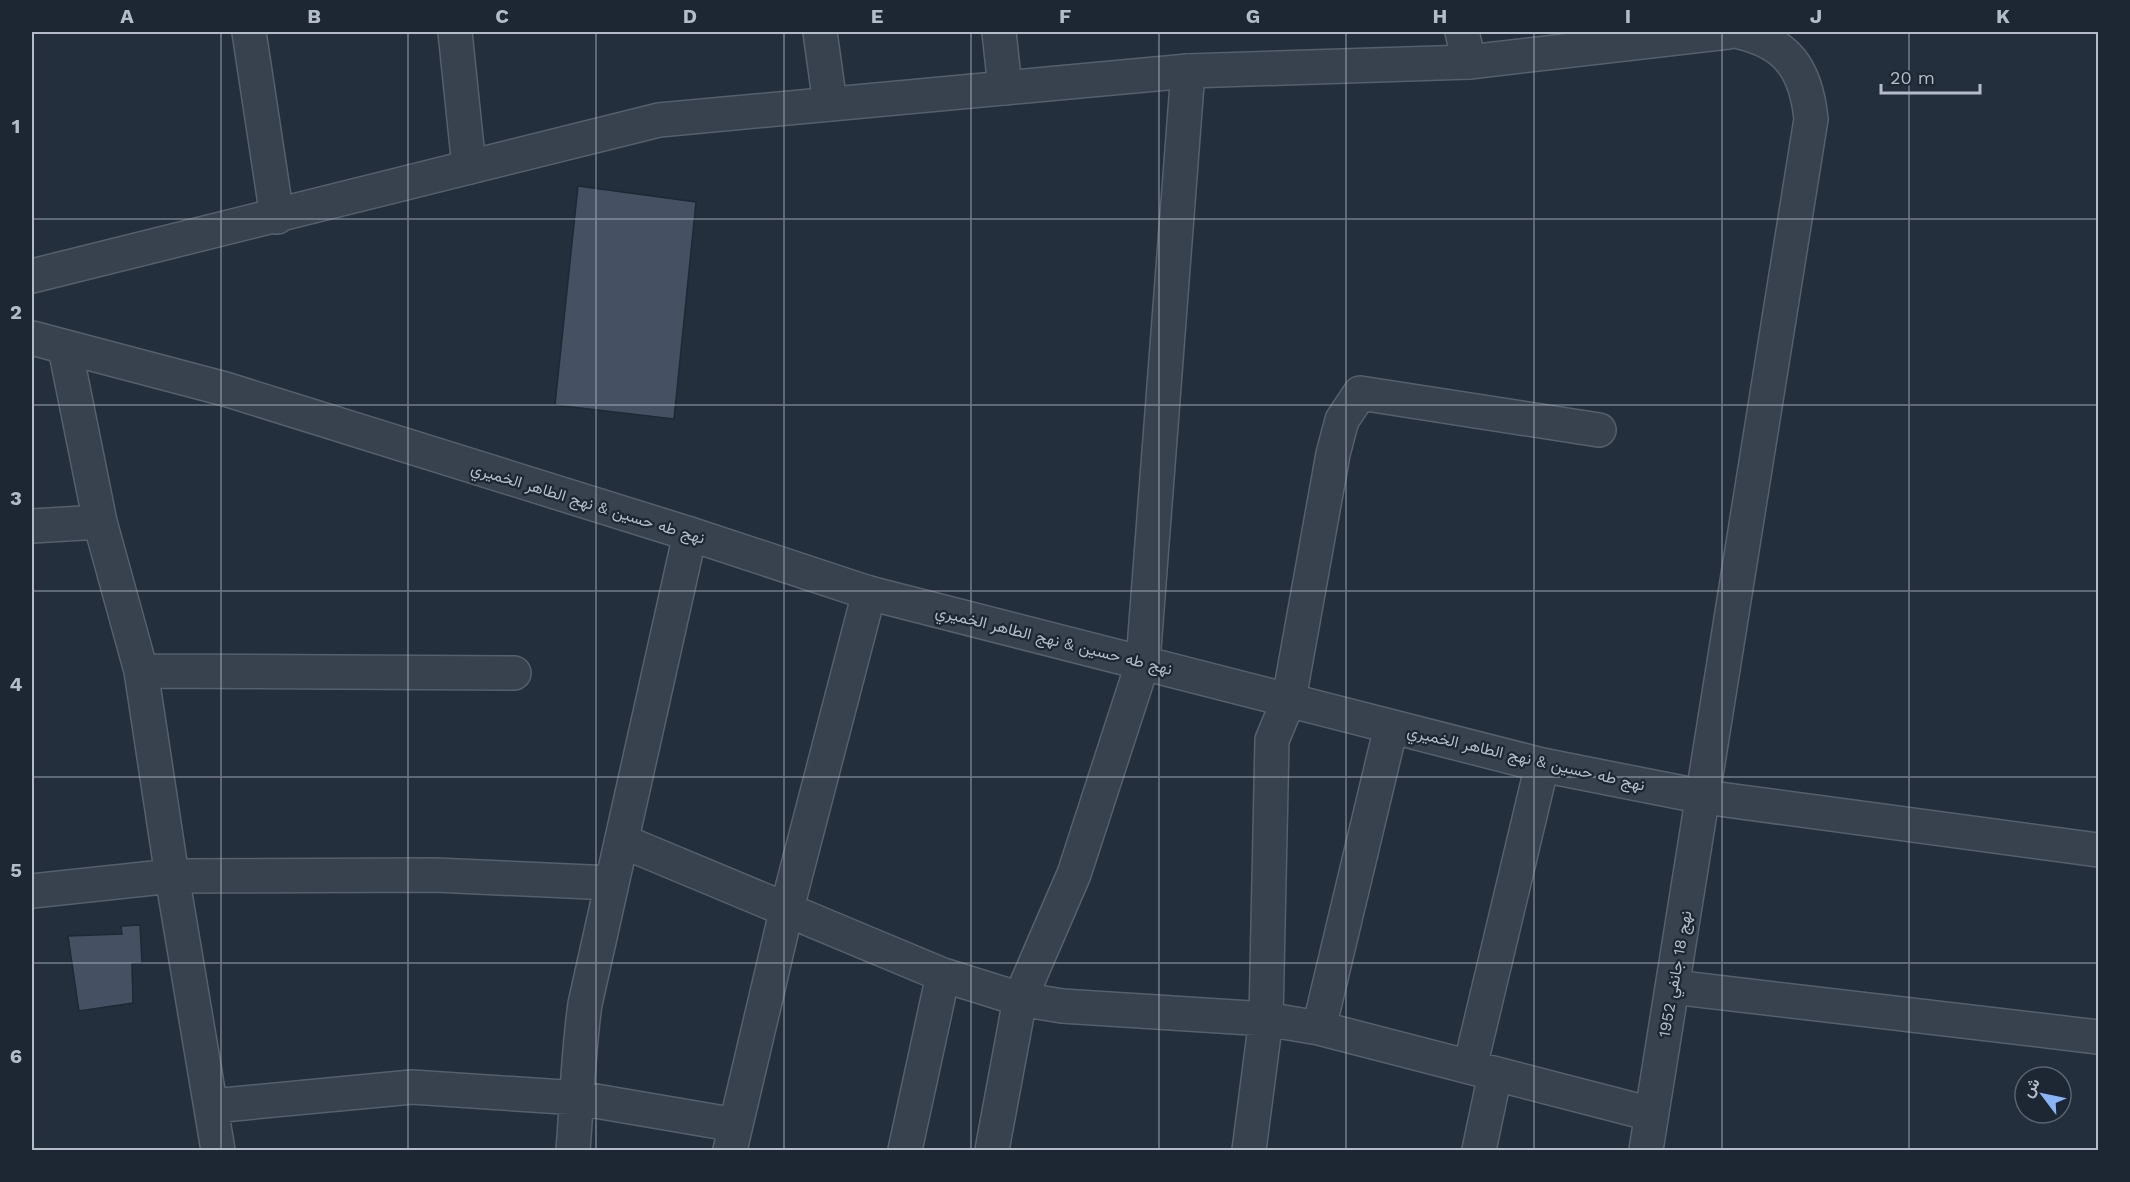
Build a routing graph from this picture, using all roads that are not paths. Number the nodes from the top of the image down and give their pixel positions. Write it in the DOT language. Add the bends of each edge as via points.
graph roads {
  1 [pos="249,32"];
  2 [pos="455,32"];
  3 [pos="820,32"];
  4 [pos="999,32"];
  5 [pos="1728,32"];
  6 [pos="1739,32"];
  7 [pos="1774,37"];
  8 [pos="1466,47"];
  9 [pos="1188,71"];
  10 [pos="1005,88"];
  11 [pos="830,104"];
  12 [pos="469,167"];
  13 [pos="277,217"];
  14 [pos="32,276"];
  15 [pos="32,338"];
  16 [pos="65,348"];
  17 [pos="1599,430"];
  18 [pos="100,522"];
  19 [pos="32,526"];
  20 [pos="690,534"];
  21 [pos="869,593"];
  22 [pos="1143,662"];
  23 [pos="141,671"];
  24 [pos="514,673"];
  25 [pos="1290,699"];
  26 [pos="1391,727"];
  27 [pos="1542,765"];
  28 [pos="1704,797"];
  29 [pos="622,841"];
  30 [pos="2098,850"];
  31 [pos="172,876"];
  32 [pos="612,883"];
  33 [pos="32,891"];
  34 [pos="787,908"];
  35 [pos="943,975"];
  36 [pos="1673,987"];
  37 [pos="1020,999"];
  38 [pos="1266,1019"];
  39 [pos="1319,1028"];
  40 [pos="2098,1037"];
  41 [pos="1482,1071"];
  42 [pos="578,1098"];
  43 [pos="212,1106"];
  44 [pos="1651,1114"];
  45 [pos="733,1138"];
  46 [pos="218,1150"];
  47 [pos="573,1150"];
  48 [pos="905,1150"];
  49 [pos="992,1150"];
  50 [pos="1249,1150"];
  51 [pos="1479,1150"];
  52 [pos="1646,1150"];
  1 -- 13 [label="street"];
  2 -- 12 [label="street"];
  3 -- 11 [label="street"];
  4 -- 10 [label="street"];
  5 -- 8 [label="street"];
  6 -- 7 [label="street"];
  7 -- 28 [label="street, نهج 18 جانفي 1952" via="1799,70 1808,93 1810,119"];
  8 -- 9 [label="street"];
  9 -- 10 [label="street"];
  9 -- 22 [label="street"];
  10 -- 11 [label="street"];
  11 -- 12 [label="street" via="659,120"];
  12 -- 13 [label="street"];
  13 -- 14 [label="street"];
  15 -- 16 [label="street, نهج طه حسين & نهج الطاهر الخميري"];
  16 -- 18 [label="street"];
  16 -- 20 [label="street, نهج طه حسين & نهج الطاهر الخميري" via="225,389"];
  17 -- 25 [label="street" via="1359,393 1342,420 1333,454"];
  18 -- 19 [label="street"];
  18 -- 23 [label="street"];
  20 -- 21 [label="street, نهج طه حسين & نهج الطاهر الخميري"];
  20 -- 29 [label="street"];
  21 -- 22 [label="street, نهج طه حسين & نهج الطاهر الخميري"];
  21 -- 34 [label="street"];
  22 -- 25 [label="street, نهج طه حسين & نهج الطاهر الخميري"];
  22 -- 37 [label="street" via="1074,874"];
  23 -- 24 [label="street"];
  23 -- 31 [label="street"];
  25 -- 26 [label="street, نهج طه حسين & نهج الطاهر الخميري"];
  25 -- 38 [label="street" via="1272,740"];
  26 -- 27 [label="street, نهج طه حسين & نهج الطاهر الخميري"];
  26 -- 39 [label="street"];
  27 -- 28 [label="street, نهج طه حسين & نهج الطاهر الخميري"];
  27 -- 41 [label="street"];
  28 -- 30 [label="street, نهج طه حسين & نهج الطاهر الخميري"];
  28 -- 36 [label="street, نهج 18 جانفي 1952"];
  29 -- 32 [label="street"];
  29 -- 34 [label="street"];
  31 -- 32 [label="street" via="435,875"];
  31 -- 33 [label="street"];
  31 -- 43 [label="street"];
  32 -- 42 [label="street" via="585,1004"];
  34 -- 35 [label="street"];
  34 -- 45 [label="street"];
  35 -- 37 [label="street"];
  35 -- 48 [label="street"];
  36 -- 40 [label="street"];
  36 -- 44 [label="street, نهج 18 جانفي 1952"];
  37 -- 38 [label="street" via="1062,1006"];
  37 -- 49 [label="street"];
  38 -- 39 [label="street"];
  38 -- 50 [label="street"];
  39 -- 41 [label="street"];
  41 -- 44 [label="street"];
  41 -- 51 [label="street"];
  42 -- 43 [label="street" via="412,1086"];
  42 -- 45 [label="street"];
  42 -- 47 [label="street"];
  43 -- 46 [label="street"];
  44 -- 52 [label="street, نهج 18 جانفي 1952"];
}
